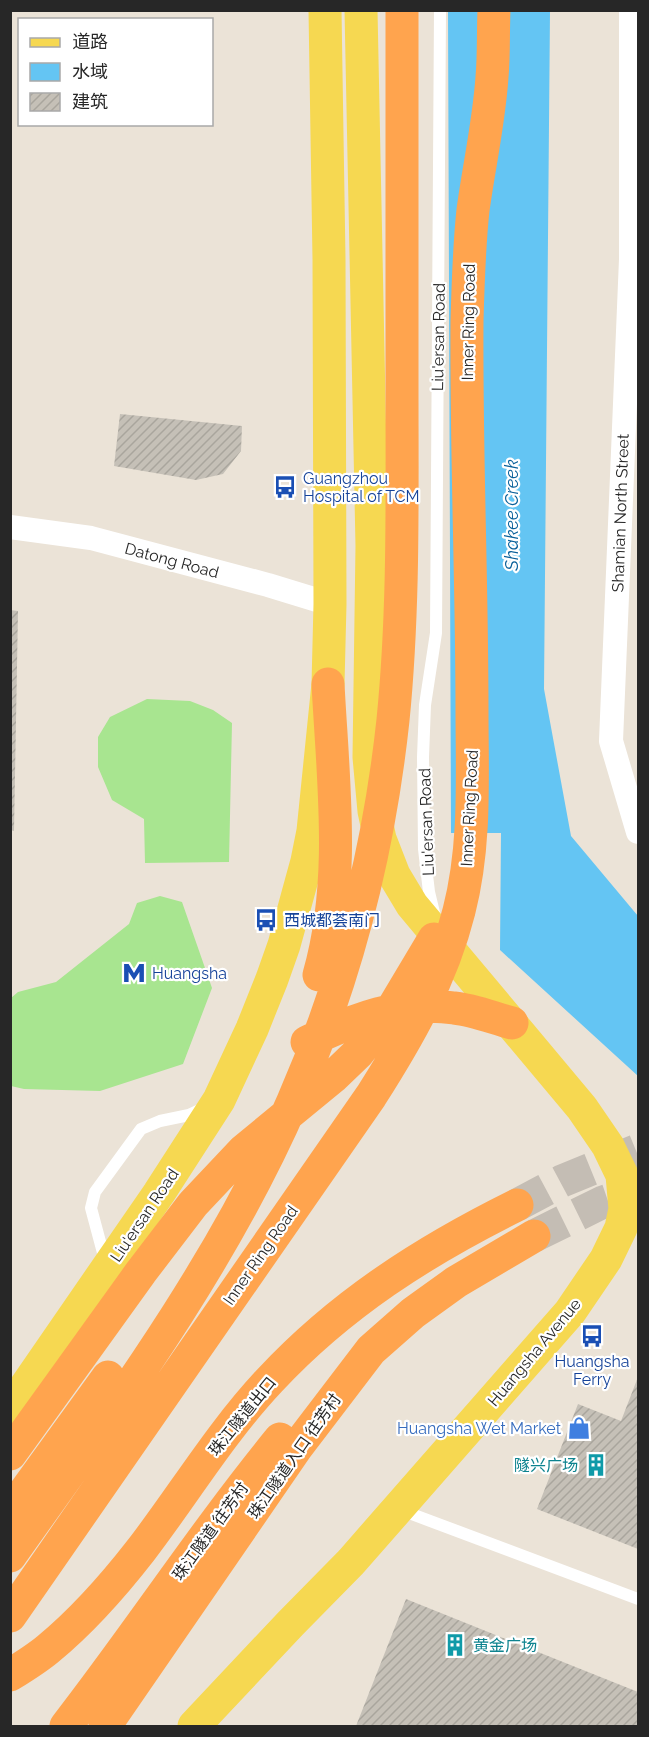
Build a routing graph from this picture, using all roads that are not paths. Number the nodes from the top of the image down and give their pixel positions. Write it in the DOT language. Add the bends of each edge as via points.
graph roads {
  1 [pos="325,10"];
  2 [pos="361,10"];
  3 [pos="402,10"];
  4 [pos="440,10"];
  5 [pos="494,10"];
  6 [pos="631,10"];
  7 [pos="635,259"];
  8 [pos="10,527"];
  9 [pos="330,604"];
  10 [pos="328,684"];
  11 [pos="639,832"];
  12 [pos="464,889"];
  13 [pos="440,939"];
  14 [pos="512,1023"];
  15 [pos="295,1047"];
  16 [pos="219,1100"];
  17 [pos="630,1178"];
  18 [pos="517,1205"];
  19 [pos="534,1236"];
  20 [pos="108,1269"];
  21 [pos="371,1350"];
  22 [pos="10,1409"];
  23 [pos="10,1454"];
  24 [pos="398,1509"];
  25 [pos="10,1512"];
  26 [pos="10,1556"];
  27 [pos="639,1599"];
  28 [pos="10,1616"];
  29 [pos="10,1675"];
  30 [pos="66,1726"];
  31 [pos="105,1726"];
  32 [pos="194,1726"];
  1 -- 9 [label="main road, Liu'ersan Road"];
  2 -- 13 [label="main road, Liu'ersan Road" via="372,546 371,786 380,839 394,875 411,905"];
  3 -- 26 [label="highway" via="399,636 385,781 356,923 293,1102 235,1217 161,1339"];
  4 -- 13 [label="lane, Liu'ersan Road" via="436,633 425,705 423,826 429,892"];
  5 -- 12 [label="highway, Inner Ring Road" via="492,78 469,259 473,794"];
  6 -- 7 [label="street, Shamian North Street"];
  7 -- 11 [label="street, Shamian North Street" via="611,741"];
  8 -- 9 [label="street, Datong Road" via="91,538"];
  9 -- 10 [label="main road, Liu'ersan Road"];
  10 -- 15 [label="highway" via="334,822 332,910 326,953"];
  10 -- 16 [label="main road, Liu'ersan Road" via="313,831 298,898 272,979"];
  12 -- 23 [label="highway" via="380,1027 333,1077 243,1151 193,1204"];
  12 -- 28 [label="highway, Inner Ring Road" via="439,973 396,1057"];
  13 -- 14 [label="main road, Huangsha Avenue"];
  14 -- 15 [label="highway" via="454,1008 416,1007 374,1015"];
  14 -- 17 [label="main road, Huangsha Avenue" via="582,1108"];
  15 -- 25 [label="highway" via="264,1123 197,1241 107,1380"];
  16 -- 20 [label="main road, Liu'ersan Road"];
  16 -- 20 [label="lane" via="189,1115 141,1129 95,1192 92,1208"];
  17 -- 24 [label="main road, Huangsha Avenue" via="621,1228 606,1259 570,1312"];
  18 -- 29 [label="highway, 珠江隧道出口" via="412,1262 315,1337 240,1415 112,1586 47,1650"];
  19 -- 21 [label="highway, 珠江隧道入口 往芳村" via="456,1282"];
  20 -- 22 [label="main road, Liu'ersan Road"];
  21 -- 30 [label="highway, 珠江隧道 往芳村" via="281,1437"];
  21 -- 31 [label="highway, 珠江隧道入口 往芳村" via="297,1447"];
  24 -- 27 [label="lane"];
  24 -- 32 [label="main road, Huangsha Avenue"];
}
